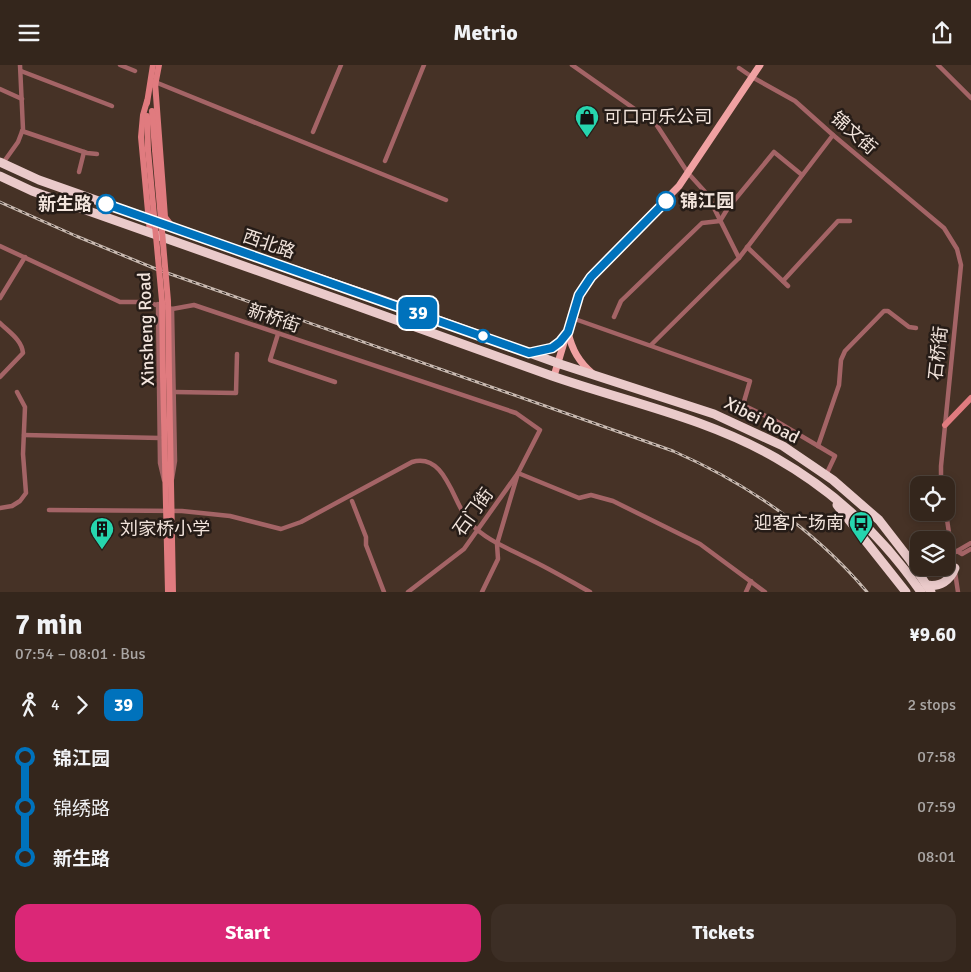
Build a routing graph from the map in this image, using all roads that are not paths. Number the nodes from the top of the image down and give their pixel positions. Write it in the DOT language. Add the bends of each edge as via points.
graph roads {
  1 [pos="20,65"];
  2 [pos="120,65"];
  3 [pos="153,65"];
  4 [pos="159,65"];
  5 [pos="341,65"];
  6 [pos="424,65"];
  7 [pos="572,65"];
  8 [pos="760,65"];
  9 [pos="938,65"];
  10 [pos="739,68"];
  11 [pos="21,71"];
  12 [pos="135,71"];
  13 [pos="752,77"];
  14 [pos="155,82"];
  15 [pos="0,89"];
  16 [pos="971,98"];
  17 [pos="22,99"];
  18 [pos="147,101"];
  19 [pos="112,106"];
  20 [pos="22,131"];
  21 [pos="313,132"];
  22 [pos="833,135"];
  23 [pos="151,150"];
  24 [pos="84,152"];
  25 [pos="97,154"];
  26 [pos="385,161"];
  27 [pos="2,162"];
  28 [pos="79,173"];
  29 [pos="688,173"];
  30 [pos="802,175"];
  31 [pos="0,176"];
  32 [pos="148,196"];
  33 [pos="446,200"];
  34 [pos="131,212"];
  35 [pos="162,220"];
  36 [pos="720,221"];
  37 [pos="850,221"];
  38 [pos="150,226"];
  39 [pos="944,228"];
  40 [pos="0,246"];
  41 [pos="747,247"];
  42 [pos="26,257"];
  43 [pos="739,258"];
  44 [pos="783,281"];
  45 [pos="788,286"];
  46 [pos="0,299"];
  47 [pos="158,305"];
  48 [pos="172,309"];
  49 [pos="614,317"];
  50 [pos="572,318"];
  51 [pos="0,323"];
  52 [pos="916,328"];
  53 [pos="568,332"];
  54 [pos="278,334"];
  55 [pos="651,345"];
  56 [pos="529,353"];
  57 [pos="237,354"];
  58 [pos="558,363"];
  59 [pos="595,375"];
  60 [pos="554,376"];
  61 [pos="0,377"];
  62 [pos="335,382"];
  63 [pos="17,392"];
  64 [pos="174,392"];
  65 [pos="971,398"];
  66 [pos="945,425"];
  67 [pos="540,430"];
  68 [pos="24,435"];
  69 [pos="160,437"];
  70 [pos="818,445"];
  71 [pos="518,473"];
  72 [pos="826,475"];
  73 [pos="941,476"];
  74 [pos="168,485"];
  75 [pos="826,491"];
  76 [pos="352,501"];
  77 [pos="0,508"];
  78 [pos="49,509"];
  79 [pos="169,511"];
  80 [pos="478,530"];
  81 [pos="971,543"];
  82 [pos="497,544"];
  83 [pos="971,549"];
  84 [pos="955,551"];
  85 [pos="955,552"];
  86 [pos="955,568"];
  87 [pos="951,576"];
  88 [pos="752,581"];
  89 [pos="926,590"];
  90 [pos="168,592"];
  91 [pos="173,592"];
  92 [pos="384,592"];
  93 [pos="408,592"];
  94 [pos="482,592"];
  95 [pos="590,592"];
  96 [pos="746,592"];
  97 [pos="765,592"];
  98 [pos="906,592"];
  99 [pos="958,592"];
  1 -- 11 [label="street"];
  2 -- 12 [label="street"];
  3 -- 18 [label="main road, Xinsheng Road"];
  4 -- 14 [label="main road, Xinsheng Road"];
  5 -- 21 [label="street"];
  6 -- 26 [label="street"];
  7 -- 29 [label="street" via="656,124"];
  8 -- 13 [label="main road"];
  9 -- 16 [label="street"];
  10 -- 13 [label="street, 锦文街"];
  11 -- 17 [label="street"];
  11 -- 19 [label="street"];
  13 -- 22 [label="street, 锦文街" via="796,101"];
  13 -- 29 [label="main road"];
  14 -- 23 [label="main road, Xinsheng Road"];
  14 -- 33 [label="street"];
  14 -- 35 [label="main road"];
  15 -- 17 [label="street"];
  17 -- 20 [label="street"];
  18 -- 23 [label="main road, Xinsheng Road"];
  18 -- 32 [label="main road" via="141,137"];
  20 -- 24 [label="street"];
  20 -- 27 [label="street" via="18,142"];
  22 -- 30 [label="street"];
  22 -- 39 [label="street, 锦文街"];
  23 -- 74 [label="main road, Xinsheng Road, bridge" via="168,301"];
  24 -- 25 [label="street"];
  24 -- 28 [label="street"];
  27 -- 34 [label="highway, 西北路" via="39,180"];
  29 -- 36 [label="street" via="707,194"];
  29 -- 50 [label="main road" via="666,201 591,277 579,295"];
  30 -- 36 [label="street" via="774,152"];
  30 -- 41 [label="street"];
  31 -- 38 [label="highway, 西北路" via="128,226"];
  32 -- 34 [label="main road" via="141,210"];
  32 -- 38 [label="main road"];
  34 -- 38 [label="highway, 西北路"];
  35 -- 38 [label="highway, 西北路"];
  35 -- 56 [label="highway, 西北路" via="176,229"];
  36 -- 43 [label="street"];
  36 -- 49 [label="street" via="702,223 621,301"];
  37 -- 44 [label="street" via="838,221"];
  38 -- 60 [label="highway, 西北路"];
  39 -- 66 [label="street, 石桥街" via="957,249 961,265"];
  40 -- 42 [label="street, 新桥街"];
  41 -- 43 [label="street"];
  41 -- 44 [label="street"];
  42 -- 46 [label="street"];
  42 -- 47 [label="street, 新桥街" via="120,302 145,301"];
  43 -- 55 [label="street"];
  44 -- 45 [label="street"];
  47 -- 48 [label="street, 新桥街"];
  47 -- 69 [label="street"];
  48 -- 54 [label="street, 新桥街" via="194,305"];
  48 -- 64 [label="street"];
  50 -- 53 [label="main road"];
  50 -- 55 [label="street"];
  51 -- 61 [label="street" via="19,341 23,353"];
  52 -- 70 [label="street" via="884,311 845,351 839,385"];
  53 -- 56 [label="main road" via="552,348"];
  53 -- 58 [label="main road"];
  53 -- 59 [label="main road" via="576,356"];
  54 -- 62 [label="street" via="270,360"];
  54 -- 67 [label="street, 新桥街" via="516,413"];
  55 -- 70 [label="street" via="750,381 743,405"];
  56 -- 58 [label="highway, Xibei Road"];
  57 -- 64 [label="street" via="236,393"];
  58 -- 59 [label="highway, Xibei Road"];
  58 -- 60 [label="main road"];
  59 -- 72 [label="highway, Xibei Road" via="714,414 783,446"];
  60 -- 75 [label="highway, Xibei Road" via="707,425 776,458"];
  63 -- 68 [label="street" via="25,407"];
  64 -- 74 [label="street" via="175,461"];
  65 -- 66 [label="main road"];
  66 -- 73 [label="street, 石桥街"];
  67 -- 71 [label="street, 石门街"];
  68 -- 69 [label="street"];
  68 -- 77 [label="street" via="26,493 12,506"];
  69 -- 74 [label="street" via="161,469"];
  70 -- 72 [label="street" via="835,457"];
  71 -- 80 [label="street, 石门街"];
  71 -- 82 [label="street"];
  71 -- 88 [label="street" via="579,498 591,495 613,501 700,543"];
  72 -- 89 [label="highway, Xibei Road" via="879,520"];
  74 -- 79 [label="main road, Xinsheng Road"];
  75 -- 89 [label="highway, Xibei Road" via="859,518"];
  75 -- 98 [label="highway"];
  76 -- 92 [label="street"];
  78 -- 79 [label="street"];
  79 -- 80 [label="street" via="230,516 274,528 288,528 412,462 425,460 440,471 469,522"];
  79 -- 90 [label="main road, Xinsheng Road"];
  79 -- 91 [label="main road, Xinsheng Road"];
  80 -- 82 [label="street"];
  80 -- 93 [label="street, 石门街" via="464,549"];
  81 -- 84 [label="street"];
  82 -- 94 [label="street" via="498,559"];
  82 -- 95 [label="street"];
  83 -- 85 [label="street" via="962,554"];
  86 -- 99 [label="street"];
  87 -- 89 [label="highway" via="941,585"];
  88 -- 96 [label="street"];
  88 -- 97 [label="street"];
}
